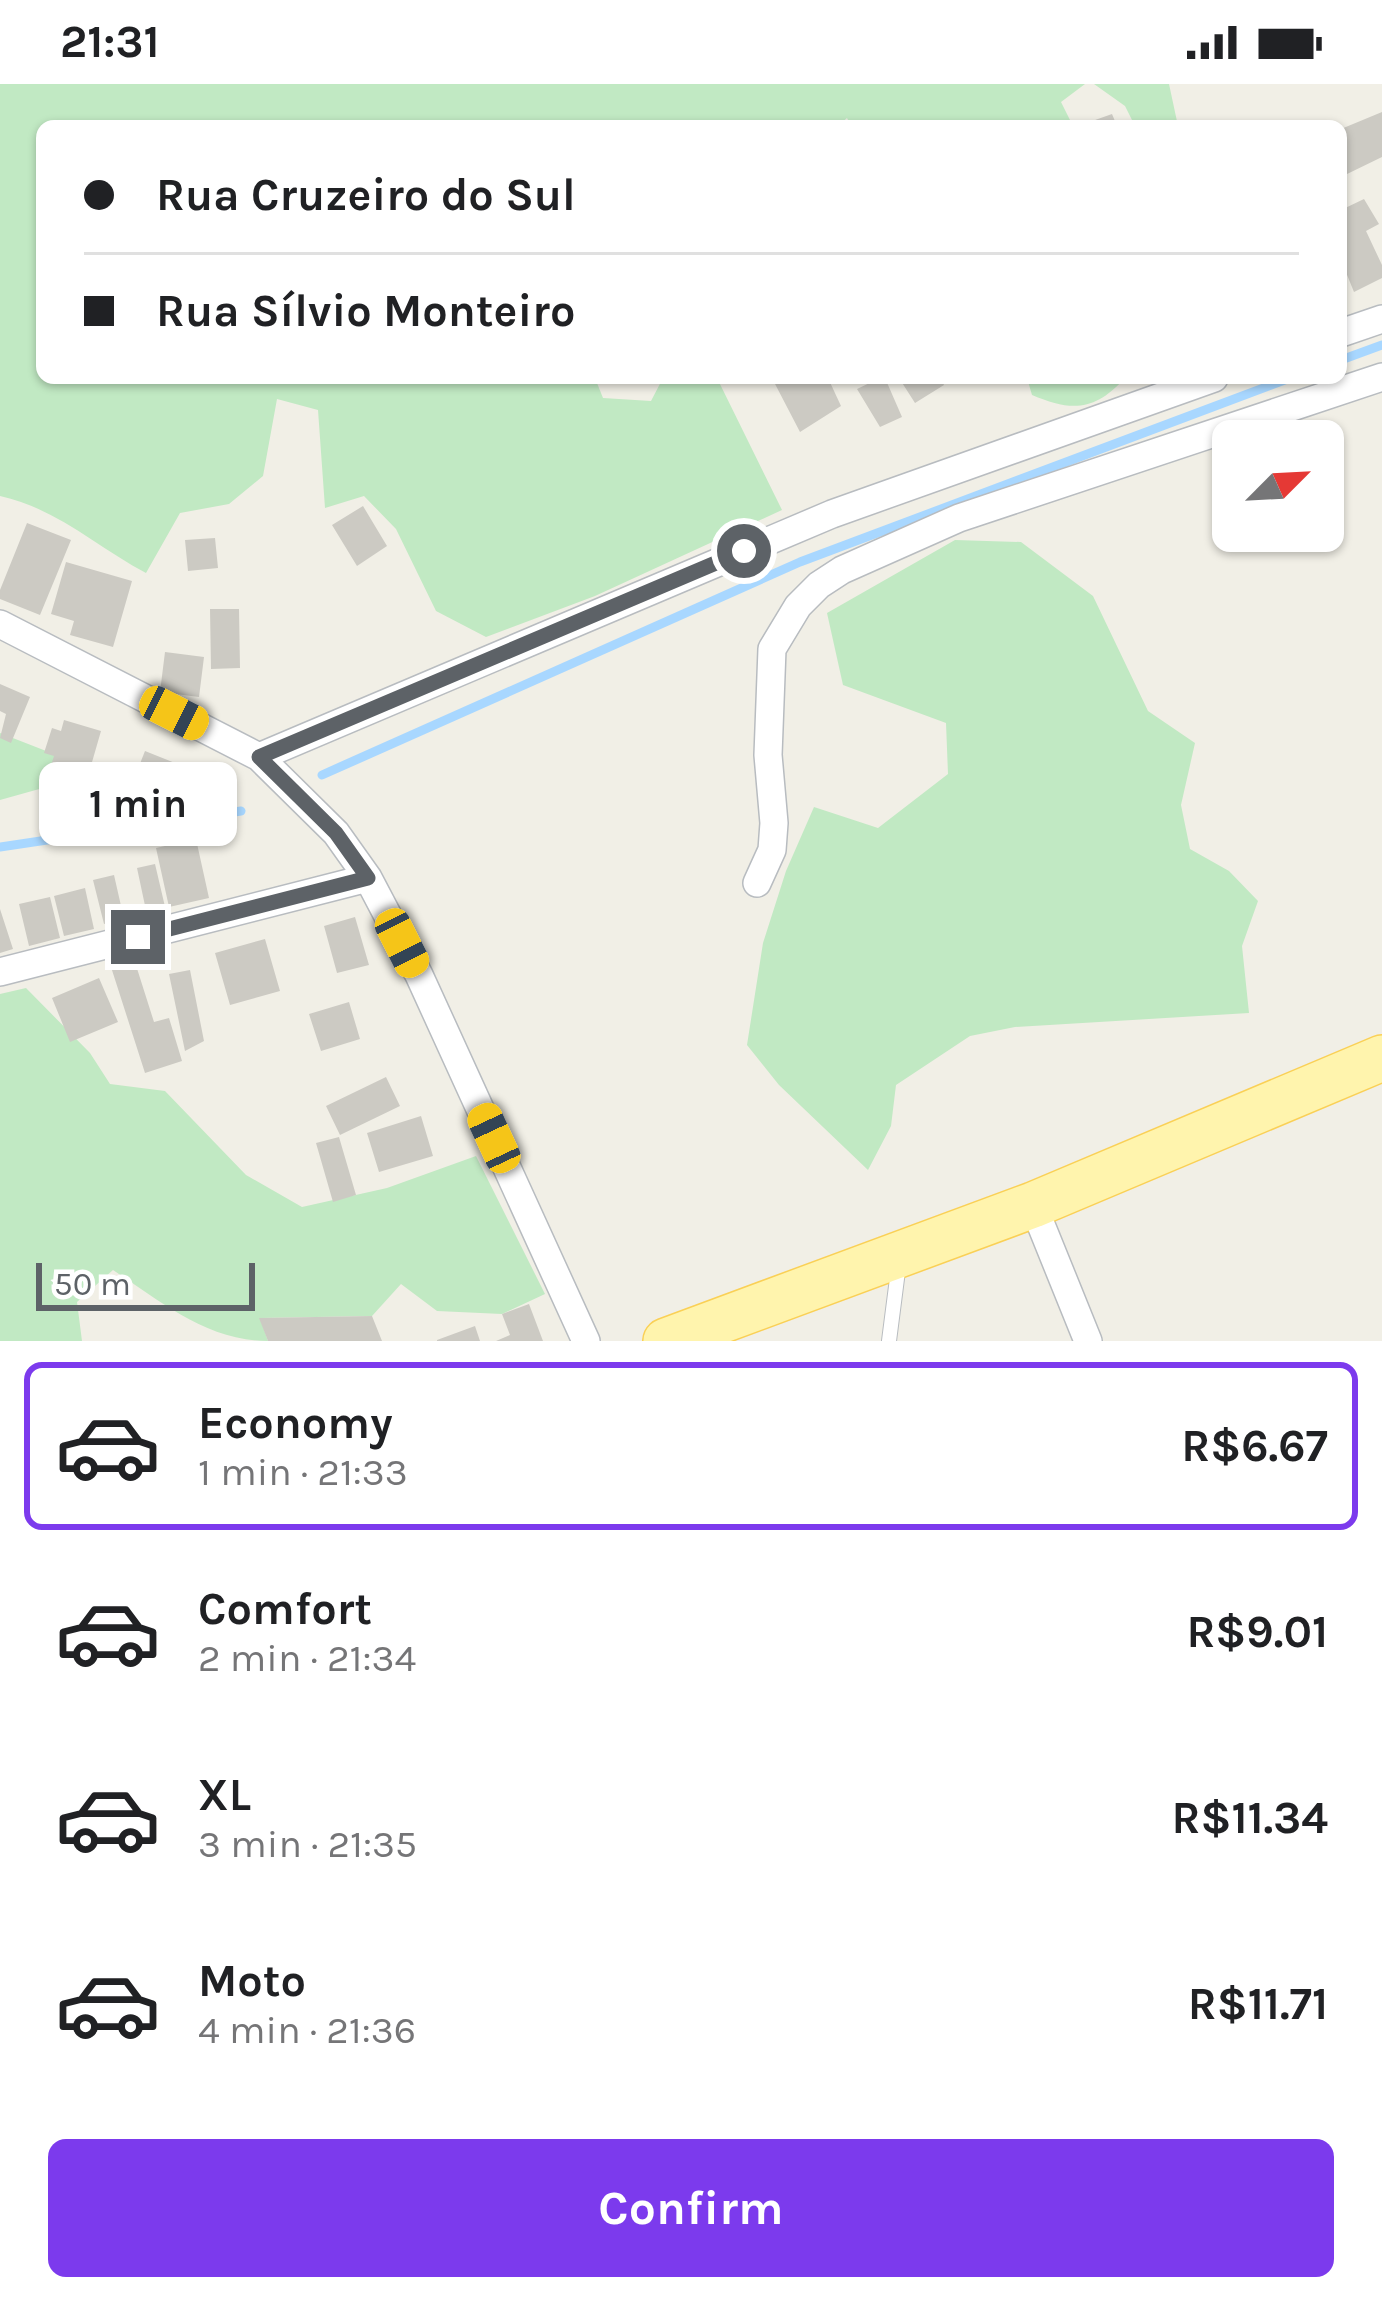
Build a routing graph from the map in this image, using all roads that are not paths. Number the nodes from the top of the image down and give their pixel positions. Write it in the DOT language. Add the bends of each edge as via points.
graph roads {
  1 [pos="1382,319"];
  2 [pos="1347,331"];
  3 [pos="1382,377"];
  4 [pos="1197,384"];
  5 [pos="0,625"];
  6 [pos="259,757"];
  7 [pos="368,878"];
  8 [pos="757,883"];
  9 [pos="0,973"];
  10 [pos="1382,1058"];
  11 [pos="1033,1205"];
  12 [pos="901,1254"];
  13 [pos="586,1341"];
  14 [pos="666,1341"];
  15 [pos="889,1341"];
  16 [pos="1088,1341"];
  1 -- 2 [label="street"];
  3 -- 8 [label="street" via="959,518 819,585 772,649 767,755 774,823"];
  4 -- 6 [label="street" via="832,514"];
  5 -- 6 [label="street"];
  6 -- 7 [label="street" via="336,833"];
  7 -- 9 [label="street"];
  7 -- 13 [label="street"];
  10 -- 11 [label="main road"];
  11 -- 12 [label="main road"];
  11 -- 16 [label="street"];
  12 -- 14 [label="main road"];
  12 -- 15 [label="lane"];
}
